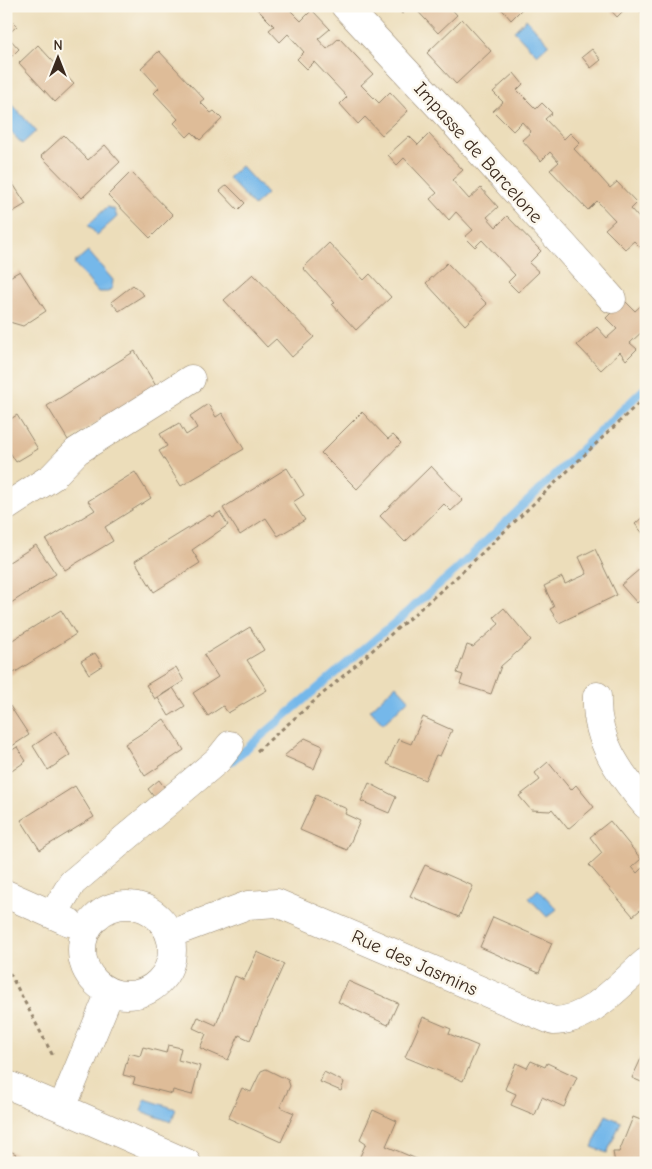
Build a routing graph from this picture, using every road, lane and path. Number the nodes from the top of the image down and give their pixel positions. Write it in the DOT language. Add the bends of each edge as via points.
graph roads {
  1 [pos="345,6"];
  2 [pos="612,299"];
  3 [pos="191,379"];
  4 [pos="646,396"];
  5 [pos="6,507"];
  6 [pos="598,696"];
  7 [pos="241,750"];
  8 [pos="646,805"];
  9 [pos="6,894"];
  10 [pos="53,915"];
  11 [pos="86,930"];
  12 [pos="170,934"];
  13 [pos="646,962"];
  14 [pos="6,966"];
  15 [pos="110,992"];
  16 [pos="56,1062"];
  17 [pos="6,1084"];
  18 [pos="62,1108"];
  19 [pos="187,1163"];
  1 -- 2 [label="street, Impasse de Barcelone"];
  3 -- 5 [label="street" via="77,451 52,477"];
  4 -- 7 [label="path" via="460,574"];
  6 -- 8 [label="street" via="596,713 614,765"];
  7 -- 10 [label="street" via="218,760 72,883"];
  9 -- 10 [label="street"];
  10 -- 11 [label="street"];
  11 -- 12 [label="street" via="97,915 112,906 130,904 154,913"];
  11 -- 15 [label="street" via="81,952 85,969 96,983"];
  12 -- 13 [label="street, Rue des Jasmins" via="248,905 277,903 553,1021 564,1021 588,1011"];
  12 -- 15 [label="street" via="173,948 171,964 153,988 140,994"];
  14 -- 16 [label="path"];
  15 -- 18 [label="street"];
  17 -- 18 [label="street"];
  18 -- 19 [label="street"];
}
